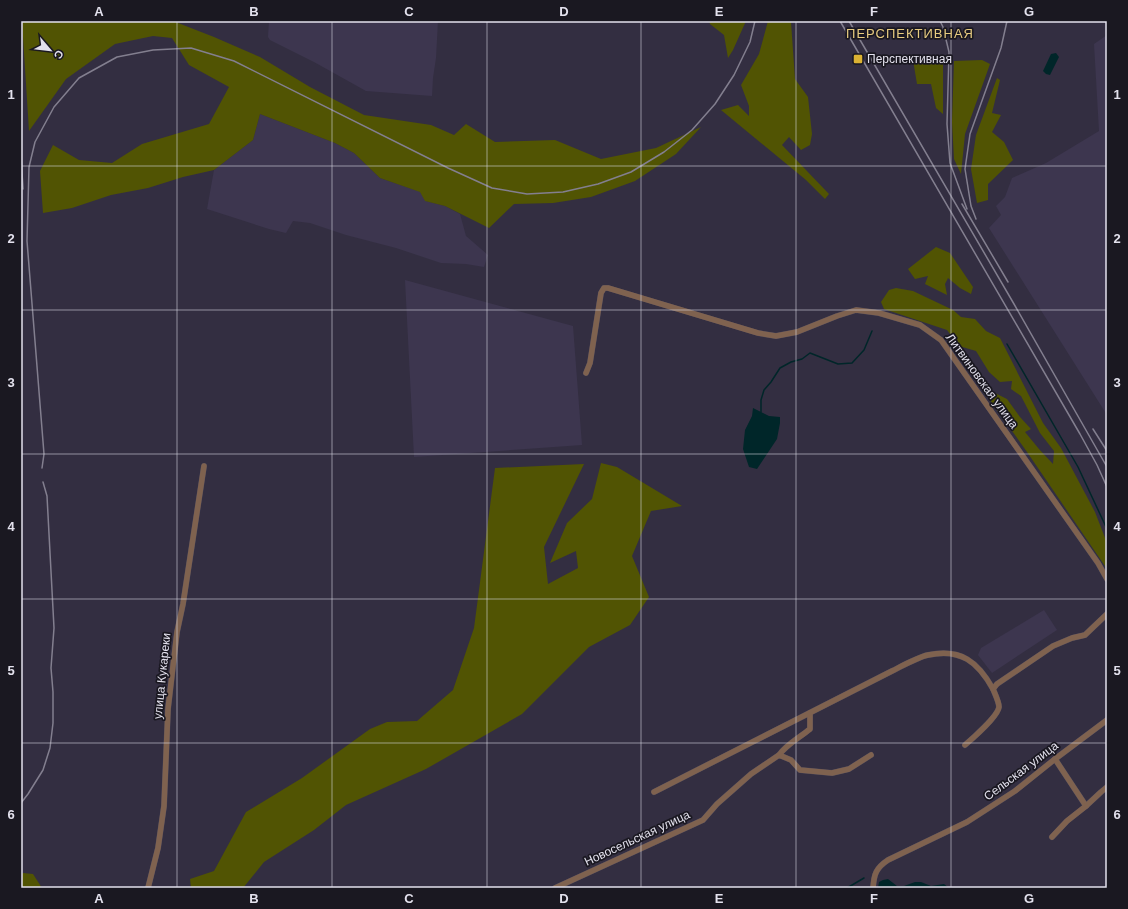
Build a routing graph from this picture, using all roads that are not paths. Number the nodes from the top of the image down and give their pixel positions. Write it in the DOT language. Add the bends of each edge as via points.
graph roads {
  1 [pos="586,373"];
  2 [pos="204,466"];
  3 [pos="1107,579"];
  4 [pos="1107,614"];
  5 [pos="993,689"];
  6 [pos="810,713"];
  7 [pos="1107,720"];
  8 [pos="965,745"];
  9 [pos="779,755"];
  10 [pos="871,755"];
  11 [pos="1055,759"];
  12 [pos="1107,787"];
  13 [pos="654,792"];
  14 [pos="1086,806"];
  15 [pos="1052,836"];
  16 [pos="148,888"];
  17 [pos="555,888"];
  18 [pos="873,888"];
  1 -- 3 [label="street, Литвиновская улица" via="604,288 776,336 796,332 856,310 879,313 920,326 941,340"];
  2 -- 16 [label="street, улица Кукареки" via="176,639 168,709 164,806 158,848"];
  4 -- 5 [label="street" via="1085,635 1053,646"];
  5 -- 6 [label="street" via="972,661 946,653 927,655"];
  5 -- 8 [label="street" via="999,706 998,711"];
  6 -- 9 [label="street, Новосельская улица" via="810,729 784,748"];
  6 -- 13 [label="street"];
  7 -- 11 [label="street, Сельская улица"];
  9 -- 10 [label="street" via="791,760 800,770 832,773 850,769"];
  9 -- 17 [label="street, Новосельская улица" via="751,774 703,820"];
  11 -- 14 [label="street"];
  11 -- 18 [label="street, Сельская улица" via="1015,791 967,822 880,865"];
  12 -- 14 [label="street"];
  14 -- 15 [label="street"];
}
